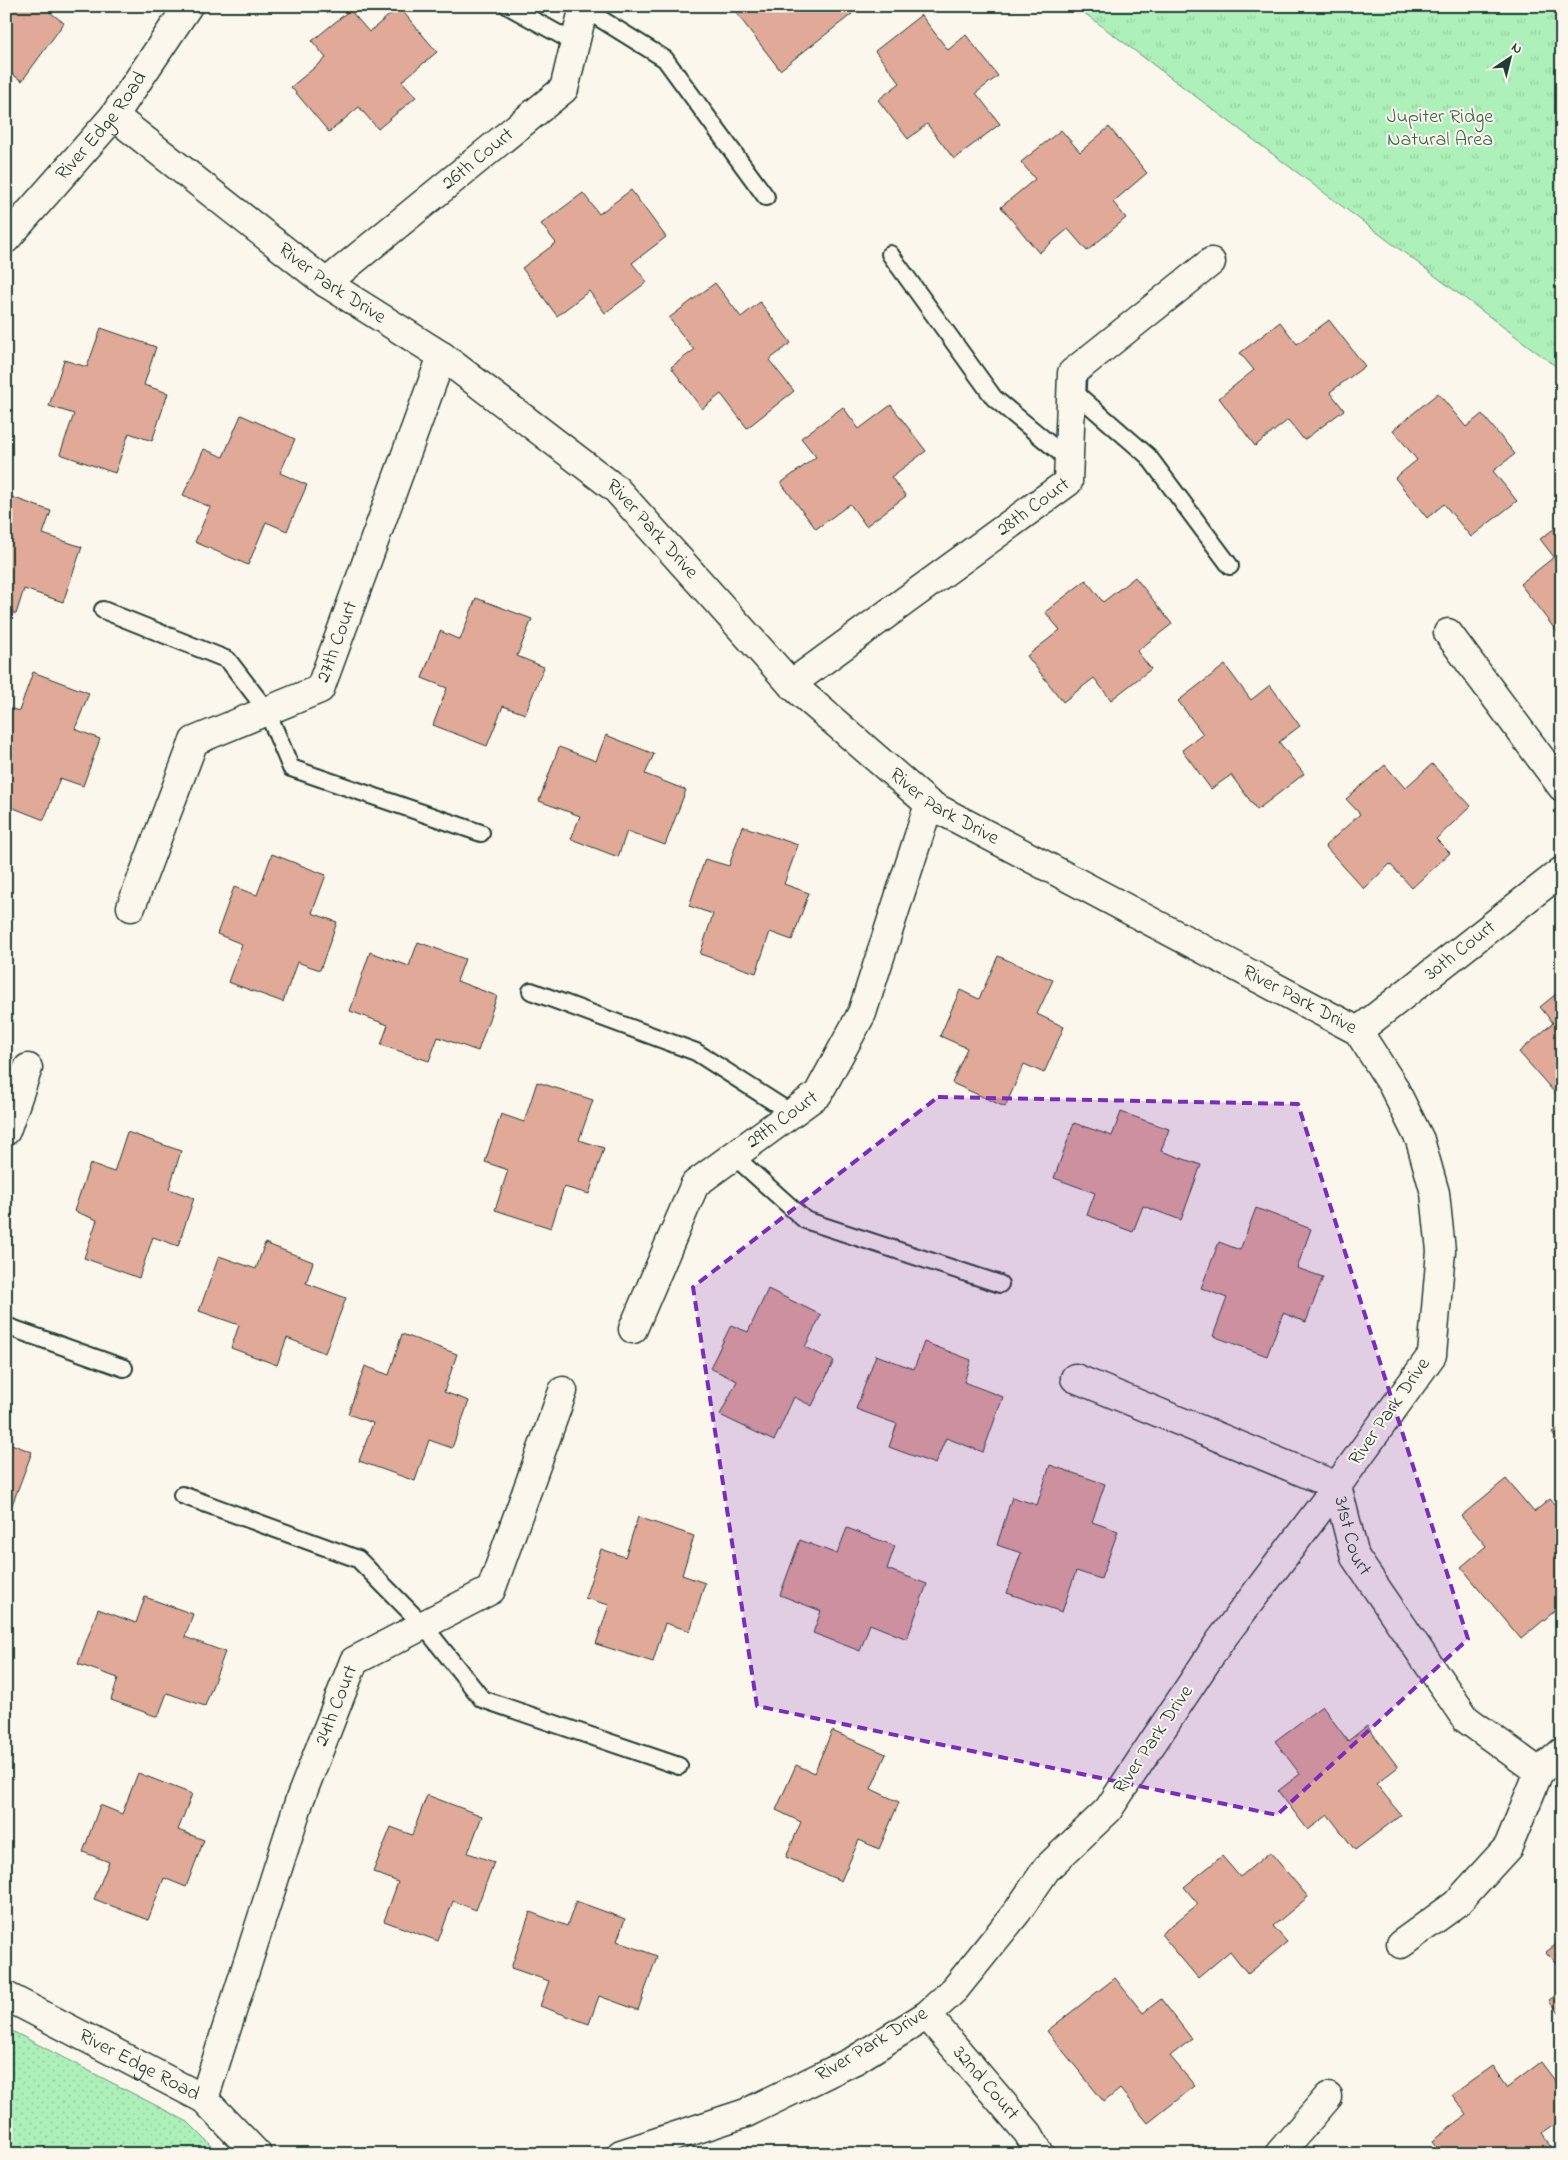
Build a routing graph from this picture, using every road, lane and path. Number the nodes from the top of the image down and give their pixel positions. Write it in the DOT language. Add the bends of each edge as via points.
graph roads {
  1 [pos="188,6"];
  2 [pos="508,6"];
  3 [pos="583,7"];
  4 [pos="575,43"];
  5 [pos="114,116"];
  6 [pos="766,197"];
  7 [pos="6,239"];
  8 [pos="890,254"];
  9 [pos="1211,262"];
  10 [pos="326,283"];
  11 [pos="442,356"];
  12 [pos="1072,390"];
  13 [pos="1069,460"];
  14 [pos="1230,566"];
  15 [pos="103,610"];
  16 [pos="1448,633"];
  17 [pos="792,684"];
  18 [pos="267,711"];
  19 [pos="1562,787"];
  20 [pos="929,804"];
  21 [pos="482,833"];
  22 [pos="1562,871"];
  23 [pos="131,907"];
  24 [pos="531,991"];
  25 [pos="1358,1031"];
  26 [pos="28,1068"];
  27 [pos="792,1113"];
  28 [pos="6,1132"];
  29 [pos="734,1156"];
  30 [pos="1000,1284"];
  31 [pos="6,1326"];
  32 [pos="633,1329"];
  33 [pos="124,1368"];
  34 [pos="1076,1378"];
  35 [pos="563,1391"];
  36 [pos="1337,1486"];
  37 [pos="182,1496"];
  38 [pos="423,1625"];
  39 [pos="1562,1752"];
  40 [pos="678,1766"];
  41 [pos="1550,1774"];
  42 [pos="1402,1944"];
  43 [pos="6,1996"];
  44 [pos="927,2015"];
  45 [pos="1328,2097"];
  46 [pos="204,2099"];
  47 [pos="257,2154"];
  48 [pos="621,2154"];
  49 [pos="1040,2154"];
  50 [pos="1279,2154"];
  1 -- 5 [label="street, River Edge Road"];
  2 -- 4 [label="lane"];
  3 -- 4 [label="street, 26th Court"];
  3 -- 6 [label="lane" via="665,60"];
  4 -- 10 [label="street, 26th Court" via="564,89"];
  5 -- 7 [label="street, River Edge Road"];
  5 -- 10 [label="street, River Park Drive"];
  8 -- 13 [label="lane" via="994,398"];
  9 -- 12 [label="street, 28th Court" via="1072,373"];
  10 -- 11 [label="street, River Park Drive"];
  11 -- 17 [label="street, River Park Drive" via="616,489"];
  11 -- 18 [label="street, 27th Court" via="320,689"];
  12 -- 13 [label="street, 28th Court"];
  12 -- 14 [label="lane" via="1148,456"];
  13 -- 17 [label="street, 28th Court" via="1068,482"];
  15 -- 18 [label="lane" via="228,660"];
  16 -- 19 [label="street"];
  17 -- 20 [label="street, River Park Drive"];
  18 -- 21 [label="lane" via="291,768"];
  18 -- 23 [label="street, 27th Court" via="194,741"];
  20 -- 25 [label="street, River Park Drive"];
  20 -- 27 [label="street, 29th Court" via="862,1013 818,1094"];
  22 -- 25 [label="street, 30th Court"];
  24 -- 27 [label="lane" via="696,1052"];
  25 -- 36 [label="street, River Park Drive" via="1392,1084 1420,1140 1435,1193 1441,1251 1432,1355"];
  26 -- 28 [label="street"];
  27 -- 29 [label="street, 29th Court"];
  29 -- 30 [label="lane" via="805,1220"];
  29 -- 32 [label="street, 29th Court" via="695,1184"];
  31 -- 33 [label="lane"];
  34 -- 36 [label="street, 31st Court"];
  35 -- 38 [label="street, 24th Court" via="491,1590"];
  36 -- 41 [label="street, 31st Court" via="1355,1557 1466,1719"];
  36 -- 44 [label="street, River Park Drive" via="1220,1641 1108,1810 1047,1868 961,1981"];
  37 -- 38 [label="lane" via="358,1559"];
  38 -- 40 [label="lane" via="482,1699"];
  38 -- 46 [label="street, 24th Court" via="354,1660 300,1799"];
  39 -- 41 [label="street"];
  41 -- 42 [label="street" via="1508,1847 1456,1904"];
  43 -- 46 [label="street, River Edge Road"];
  44 -- 48 [label="street, River Park Drive" via="855,2060 746,2114"];
  44 -- 49 [label="street, 32nd Court" via="1028,2133"];
  45 -- 50 [label="street"];
  46 -- 47 [label="street, River Edge Road"];
}
